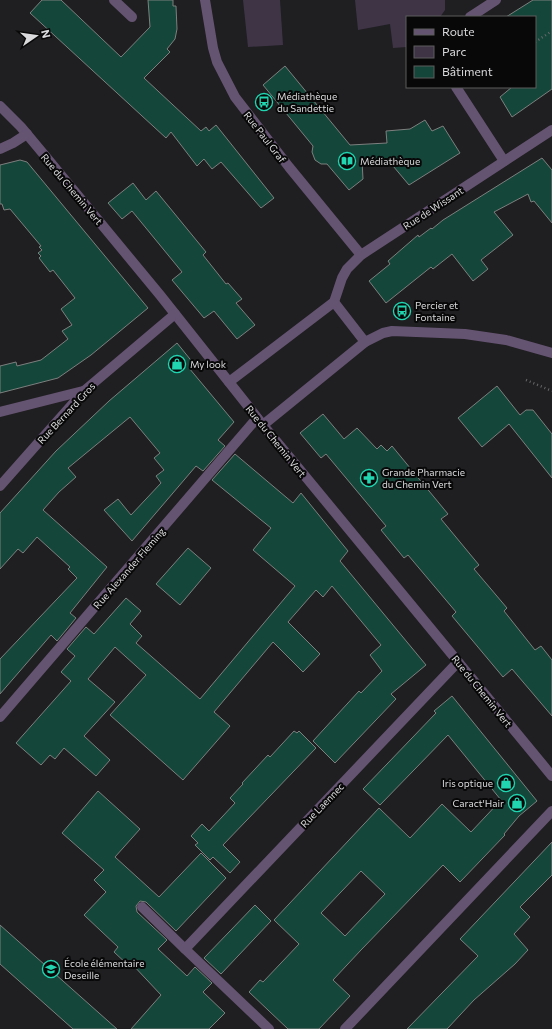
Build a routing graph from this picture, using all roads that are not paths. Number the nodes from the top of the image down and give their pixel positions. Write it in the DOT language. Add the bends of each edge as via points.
graph roads {
  1 [pos="114,0"];
  2 [pos="205,0"];
  3 [pos="496,0"];
  4 [pos="472,16"];
  5 [pos="132,17"];
  6 [pos="457,88"];
  7 [pos="0,106"];
  8 [pos="552,130"];
  9 [pos="26,134"];
  10 [pos="0,149"];
  11 [pos="504,161"];
  12 [pos="361,255"];
  13 [pos="334,302"];
  14 [pos="175,314"];
  15 [pos="365,342"];
  16 [pos="552,353"];
  17 [pos="229,382"];
  18 [pos="84,391"];
  19 [pos="0,412"];
  20 [pos="260,422"];
  21 [pos="0,486"];
  22 [pos="458,662"];
  23 [pos="0,717"];
  24 [pos="552,776"];
  25 [pos="552,811"];
  26 [pos="142,907"];
  27 [pos="185,949"];
  28 [pos="269,1029"];
  29 [pos="345,1029"];
  1 -- 5 [label="street"];
  2 -- 12 [label="street, Rue Paul Graf" via="213,48 235,97"];
  3 -- 4 [label="street"];
  6 -- 11 [label="street"];
  7 -- 9 [label="street, Rue du Chemin Vert"];
  8 -- 11 [label="street, Rue de Wissant"];
  9 -- 10 [label="street"];
  9 -- 14 [label="street, Rue du Chemin Vert"];
  11 -- 12 [label="street, Rue de Wissant"];
  12 -- 13 [label="street, Rue de Wissant" via="353,261 342,278"];
  13 -- 15 [label="street"];
  13 -- 17 [label="street"];
  14 -- 17 [label="street, Rue du Chemin Vert"];
  14 -- 18 [label="street, Rue Bernard Gros"];
  15 -- 16 [label="street" via="392,331 465,334 506,340"];
  15 -- 20 [label="street"];
  17 -- 20 [label="street, Rue du Chemin Vert"];
  18 -- 19 [label="street"];
  18 -- 21 [label="street, Rue Bernard Gros"];
  20 -- 22 [label="street, Rue du Chemin Vert"];
  20 -- 23 [label="street, Rue Alexander Fleming"];
  22 -- 24 [label="street, Rue du Chemin Vert"];
  22 -- 27 [label="street, Rue Laennec"];
  25 -- 29 [label="street"];
  26 -- 27 [label="street"];
  27 -- 28 [label="street"];
}
